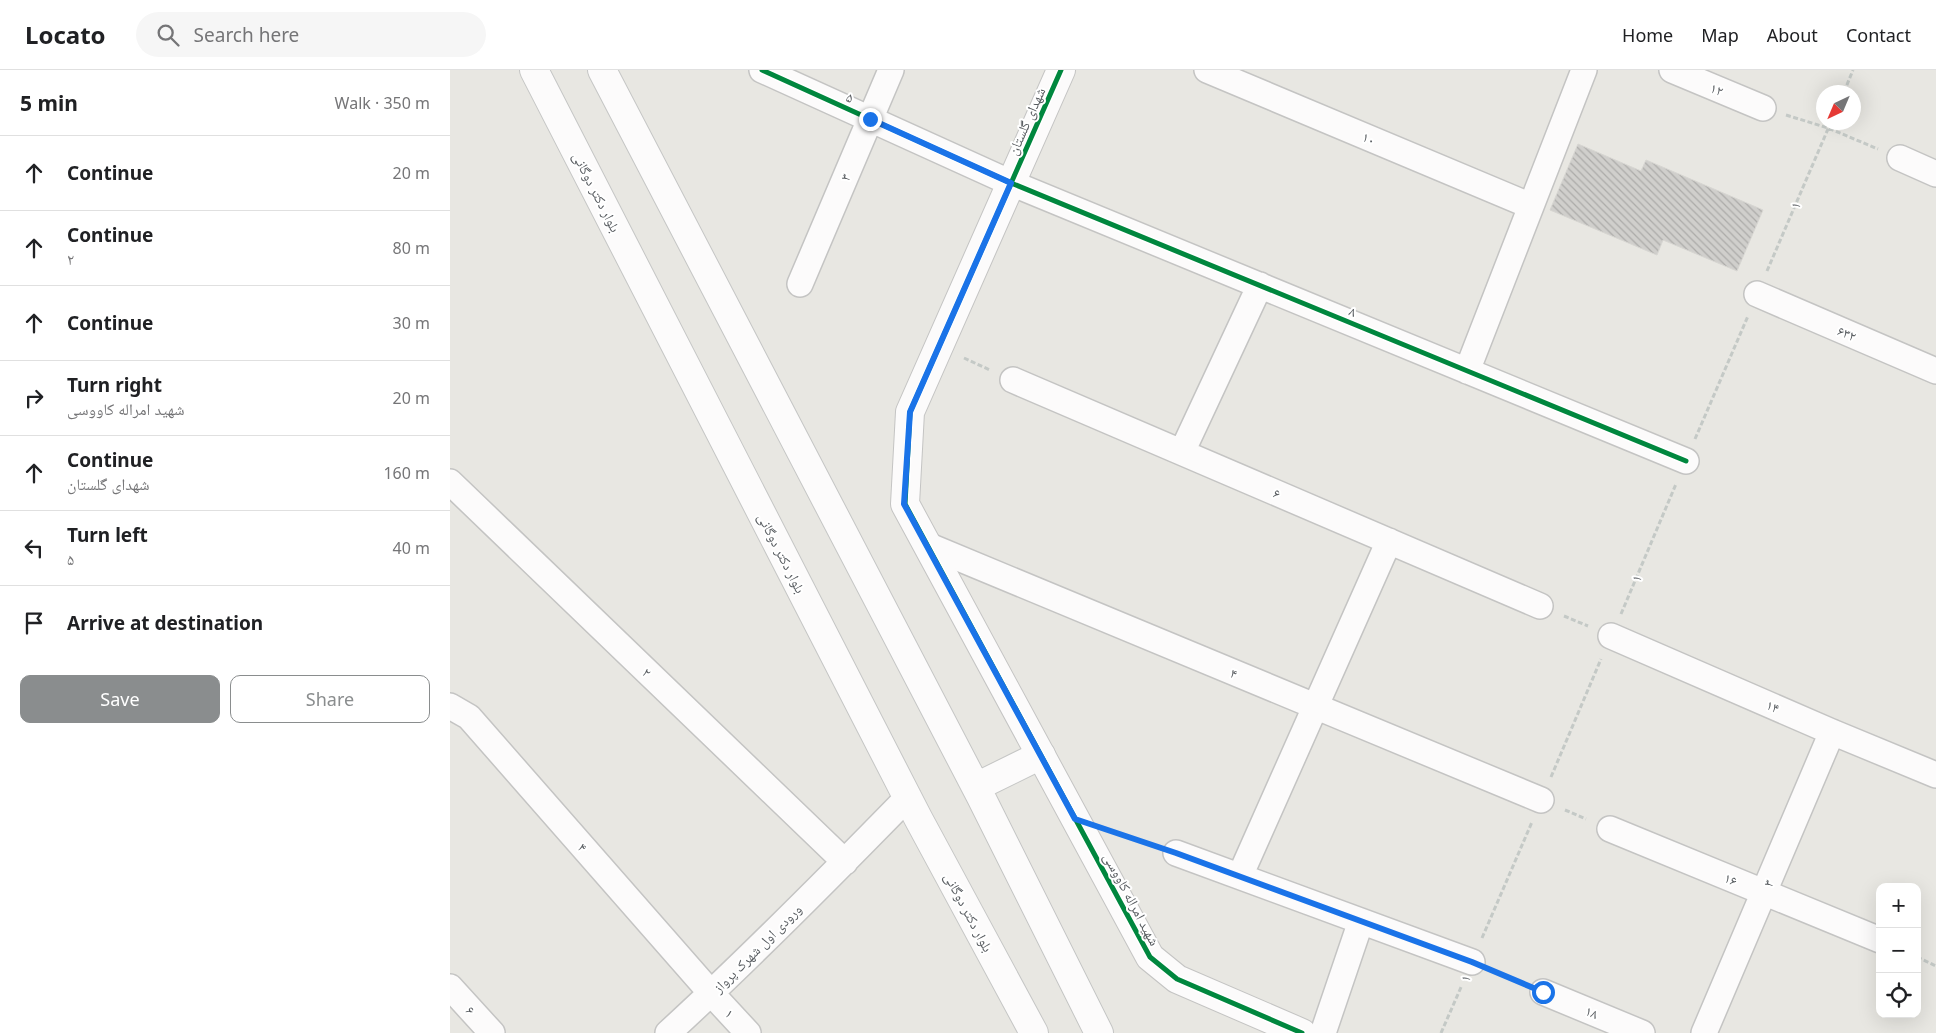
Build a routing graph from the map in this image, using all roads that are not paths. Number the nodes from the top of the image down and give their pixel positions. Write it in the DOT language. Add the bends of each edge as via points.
graph roads {
  1 [pos="534,70"];
  2 [pos="602,70"];
  3 [pos="762,70"];
  4 [pos="891,70"];
  5 [pos="1061,70"];
  6 [pos="1207,70"];
  7 [pos="1584,70"];
  8 [pos="1672,70"];
  9 [pos="1763,108"];
  10 [pos="870,119"];
  11 [pos="1900,158"];
  12 [pos="1936,174"];
  13 [pos="1011,183"];
  14 [pos="1531,206"];
  15 [pos="800,284"];
  16 [pos="1260,285"];
  17 [pos="1757,294"];
  18 [pos="1468,371"];
  19 [pos="1936,371"];
  20 [pos="1013,380"];
  21 [pos="1182,452"];
  22 [pos="1686,461"];
  23 [pos="450,482"];
  24 [pos="1389,541"];
  25 [pos="927,545"];
  26 [pos="1540,606"];
  27 [pos="1611,636"];
  28 [pos="450,706"];
  29 [pos="1315,707"];
  30 [pos="1832,732"];
  31 [pos="1041,755"];
  32 [pos="1936,775"];
  33 [pos="976,787"];
  34 [pos="908,797"];
  35 [pos="1541,800"];
  36 [pos="1610,829"];
  37 [pos="1176,853"];
  38 [pos="845,862"];
  39 [pos="1240,876"];
  40 [pos="1764,893"];
  41 [pos="1360,921"];
  42 [pos="1876,938"];
  43 [pos="1472,962"];
  44 [pos="450,987"];
  45 [pos="1543,992"];
  46 [pos="711,993"];
  47 [pos="492,1033"];
  48 [pos="668,1033"];
  49 [pos="748,1033"];
  50 [pos="1034,1033"];
  51 [pos="1099,1033"];
  52 [pos="1302,1033"];
  53 [pos="1323,1033"];
  54 [pos="1642,1033"];
  55 [pos="1704,1033"];
  1 -- 34 [label="main road, بلوار دکتر دوگانی"];
  2 -- 33 [label="main road"];
  3 -- 10 [label="street, ۵"];
  4 -- 10 [label="street, ۳"];
  5 -- 13 [label="main road, شهدای گلستان"];
  6 -- 14 [label="street, ۱۰"];
  7 -- 14 [label="street"];
  8 -- 9 [label="street, ۱۲"];
  10 -- 13 [label="street, ۵"];
  10 -- 15 [label="street, ۳"];
  11 -- 12 [label="street"];
  13 -- 16 [label="street, ۸"];
  13 -- 25 [label="main road, شهدای گلستان" via="910,412 904,504"];
  14 -- 18 [label="street"];
  16 -- 18 [label="street, ۸"];
  16 -- 21 [label="street"];
  17 -- 19 [label="street, ۶۳۲"];
  18 -- 22 [label="street, ۸"];
  20 -- 21 [label="street, ۶"];
  21 -- 24 [label="street, ۶"];
  23 -- 38 [label="street, ۲"];
  24 -- 26 [label="street, ۶"];
  24 -- 29 [label="street"];
  25 -- 29 [label="street, ۴"];
  25 -- 31 [label="main road, شهدای گلستان"];
  27 -- 30 [label="street, ۱۴"];
  28 -- 46 [label="street, ۴" via="469,716"];
  29 -- 35 [label="street, ۴"];
  29 -- 39 [label="street"];
  30 -- 32 [label="street, ۱۴"];
  30 -- 40 [label="street, ۳"];
  31 -- 33 [label="main road"];
  31 -- 52 [label="main road, شهید امراله کاووسی" via="1150,957 1176,979"];
  33 -- 51 [label="main road"];
  34 -- 38 [label="street, ورودی اول شهرک پرواز"];
  34 -- 50 [label="main road, بلوار دکتر دوگانی"];
  36 -- 40 [label="street, ۱۶"];
  37 -- 39 [label="street"];
  38 -- 46 [label="street, ورودی اول شهرک پرواز"];
  39 -- 41 [label="street"];
  40 -- 42 [label="street, ۱۶"];
  40 -- 55 [label="street, ۳"];
  41 -- 43 [label="street"];
  41 -- 53 [label="street"];
  44 -- 47 [label="street, ۶"];
  45 -- 54 [label="street, ۱۸"];
  46 -- 48 [label="street, ورودی اول شهرک پرواز"];
  46 -- 49 [label="street, ۱"];
}
